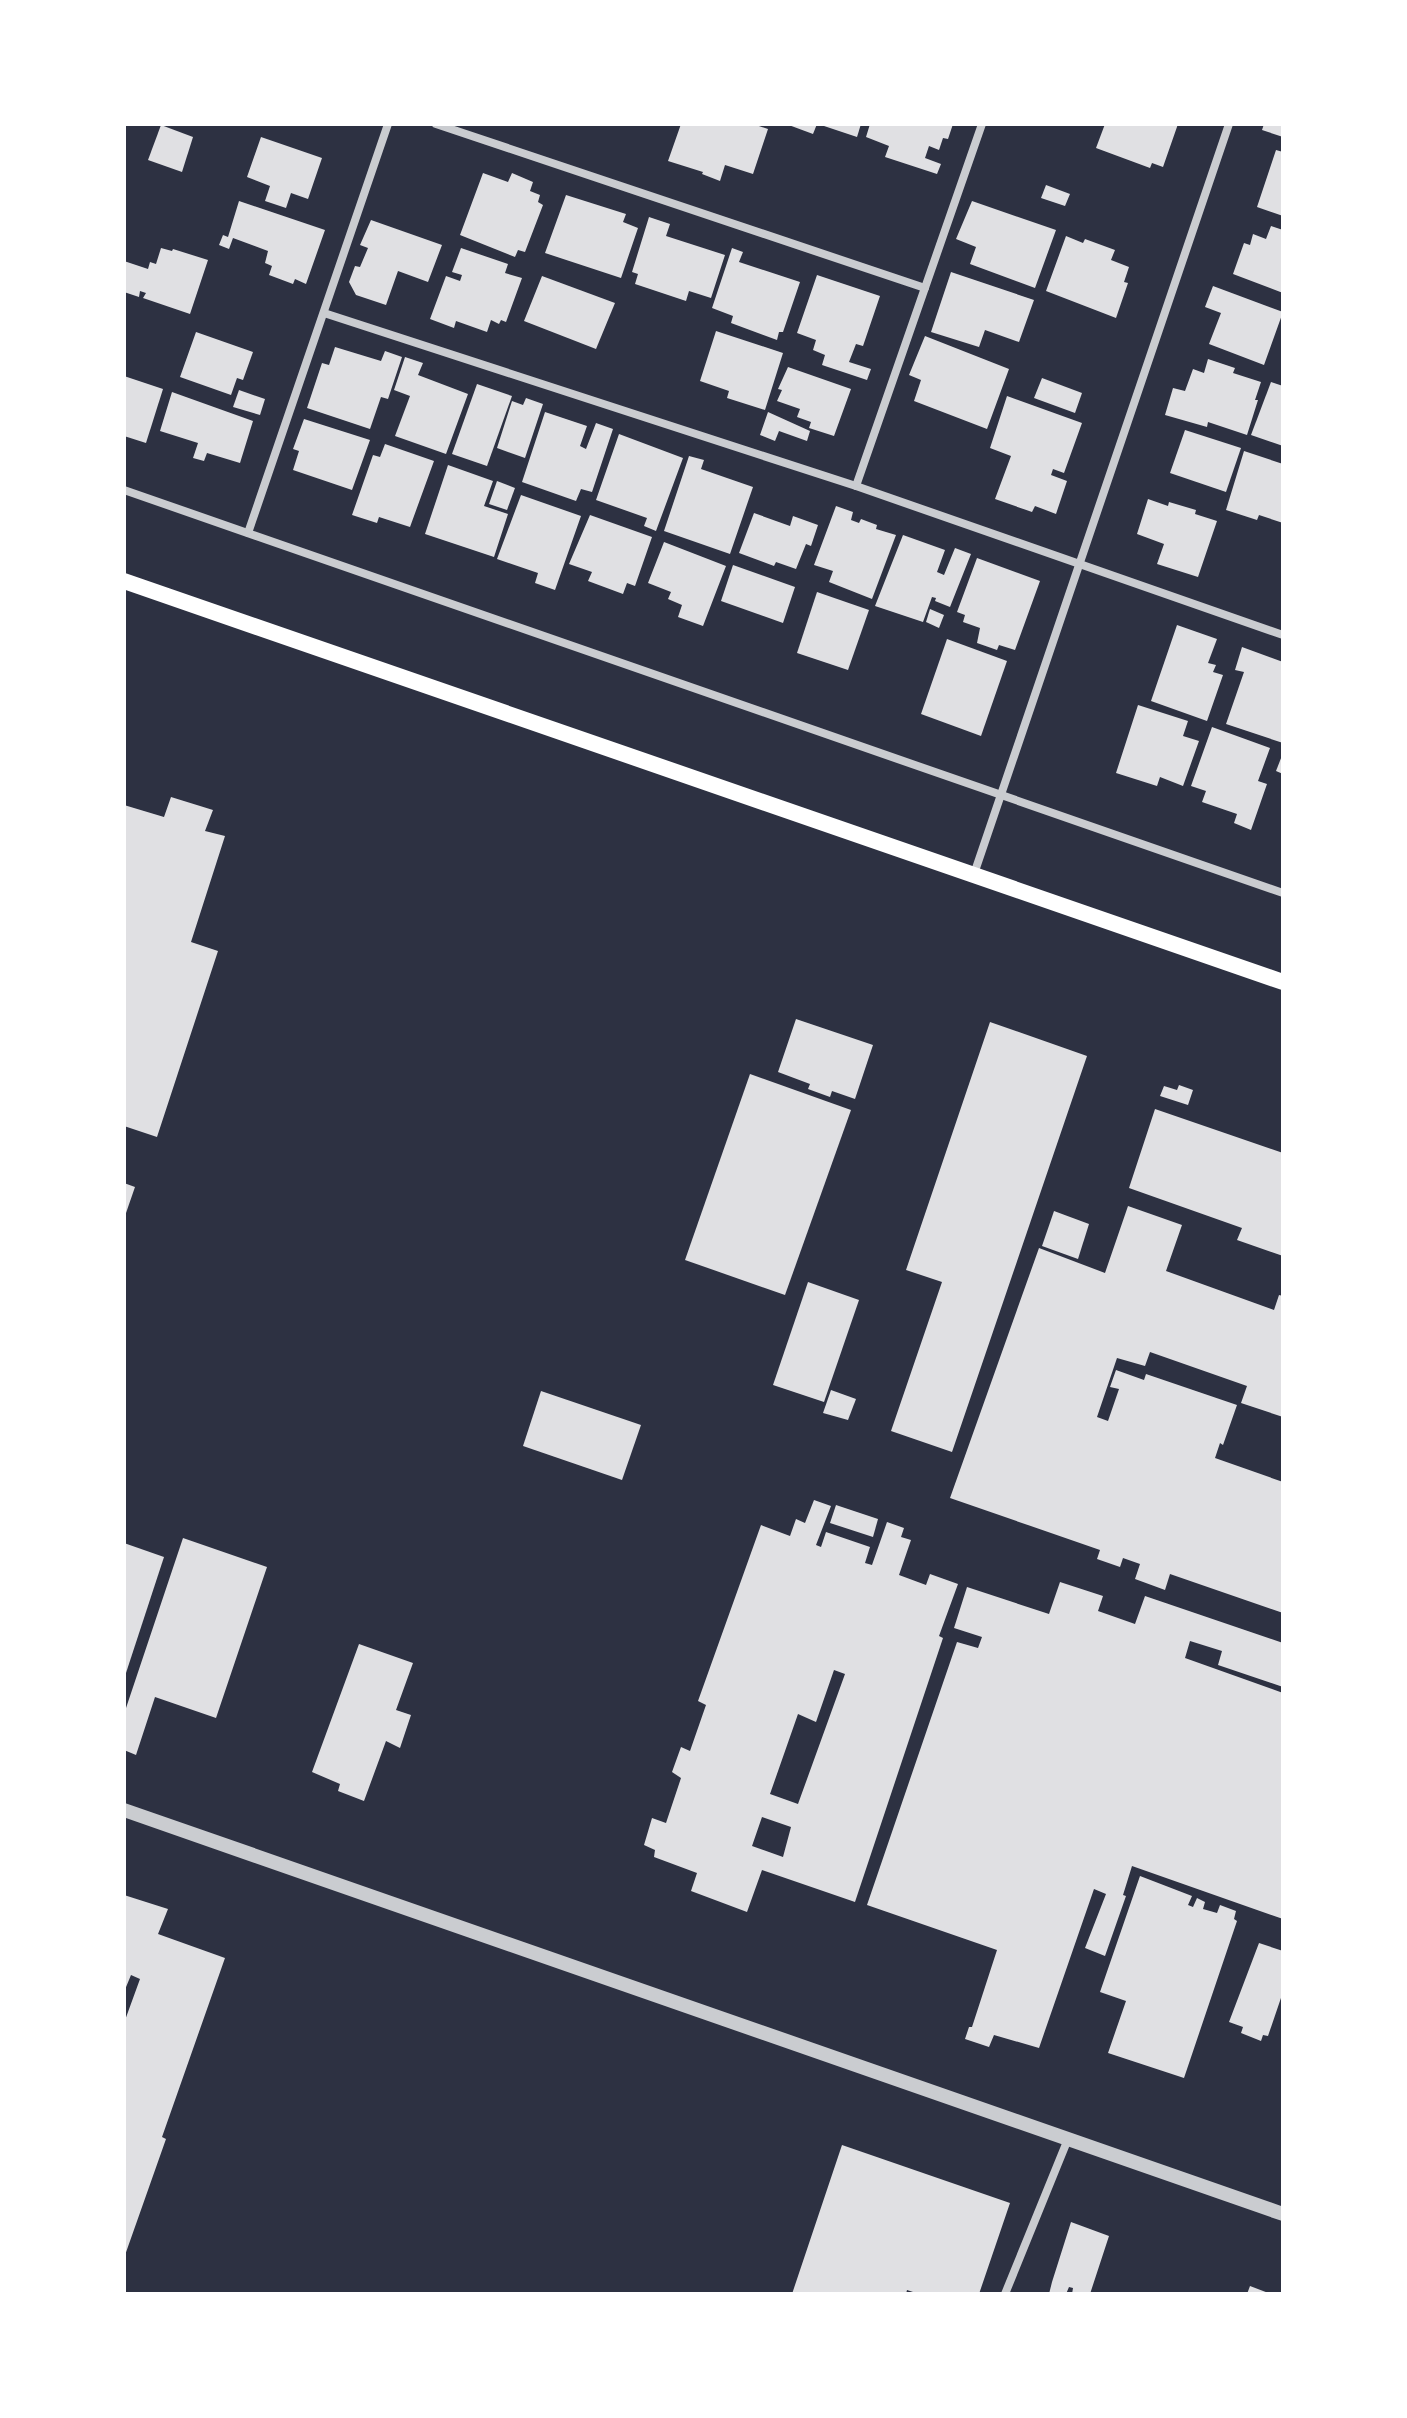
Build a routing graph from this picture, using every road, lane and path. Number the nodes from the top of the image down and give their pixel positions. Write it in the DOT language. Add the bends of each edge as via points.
graph roads {
  1 [pos="388,124"];
  2 [pos="436,124"];
  3 [pos="982,124"];
  4 [pos="1229,124"];
  5 [pos="925,288"];
  6 [pos="324,313"];
  7 [pos="856,486"];
  8 [pos="124,490"];
  9 [pos="248,533"];
  10 [pos="1081,563"];
  11 [pos="124,581"];
  12 [pos="1283,635"];
  13 [pos="1001,795"];
  14 [pos="974,874"];
  15 [pos="1283,893"];
  16 [pos="1283,982"];
  17 [pos="124,1810"];
  18 [pos="1069,2138"];
  19 [pos="1283,2214"];
  20 [pos="1005,2294"];
  1 -- 6 [label="street"];
  2 -- 5 [label="street"];
  3 -- 5 [label="street"];
  4 -- 10 [label="street"];
  5 -- 7 [label="street"];
  6 -- 7 [label="street"];
  6 -- 9 [label="street"];
  7 -- 10 [label="street"];
  8 -- 9 [label="street"];
  9 -- 13 [label="street"];
  10 -- 12 [label="street"];
  10 -- 13 [label="street"];
  11 -- 14 [label="main road"];
  13 -- 14 [label="street"];
  13 -- 15 [label="street"];
  14 -- 16 [label="main road"];
  17 -- 18 [label="street"];
  18 -- 19 [label="street"];
  18 -- 20 [label="street"];
}
